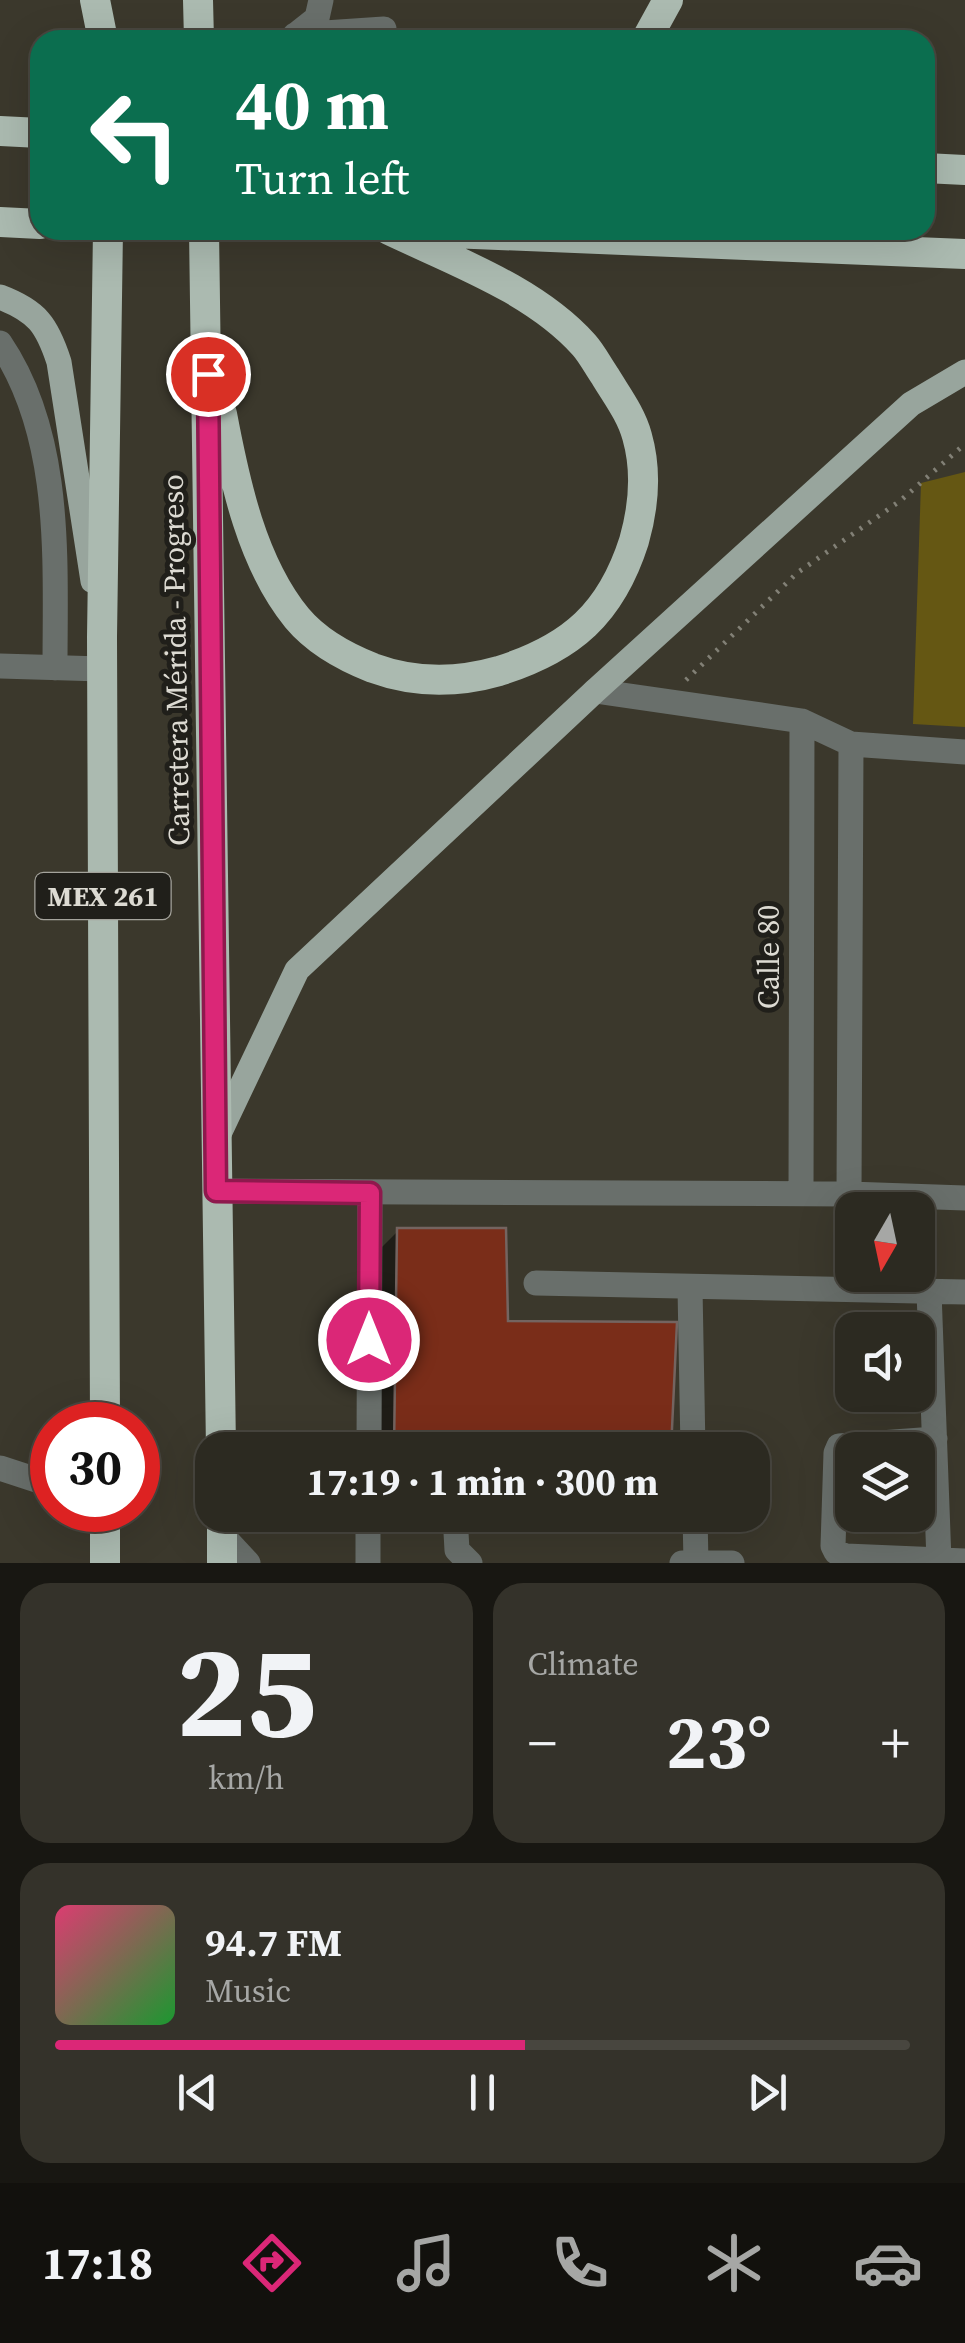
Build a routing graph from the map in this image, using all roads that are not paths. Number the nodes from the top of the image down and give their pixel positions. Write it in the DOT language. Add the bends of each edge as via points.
graph roads {
  1 [pos="95,0"];
  2 [pos="110,0"];
  3 [pos="198,0"];
  4 [pos="321,0"];
  5 [pos="668,0"];
  6 [pos="104,30"];
  7 [pos="108,30"];
  8 [pos="199,30"];
  9 [pos="302,30"];
  10 [pos="652,30"];
  11 [pos="0,131"];
  12 [pos="30,132"];
  13 [pos="935,168"];
  14 [pos="965,170"];
  15 [pos="0,222"];
  16 [pos="30,224"];
  17 [pos="108,240"];
  18 [pos="204,240"];
  19 [pos="410,240"];
  20 [pos="629,240"];
  21 [pos="965,254"];
  22 [pos="0,296"];
  23 [pos="208,336"];
  24 [pos="0,342"];
  25 [pos="965,372"];
  26 [pos="102,637"];
  27 [pos="0,666"];
  28 [pos="55,668"];
  29 [pos="102,669"];
  30 [pos="595,691"];
  31 [pos="802,721"];
  32 [pos="852,744"];
  33 [pos="965,752"];
  34 [pos="216,1140"];
  35 [pos="216,1191"];
  36 [pos="849,1192"];
  37 [pos="370,1193"];
  38 [pos="801,1194"];
  39 [pos="835,1194"];
  40 [pos="935,1197"];
  41 [pos="965,1198"];
  42 [pos="536,1283"];
  43 [pos="690,1288"];
  44 [pos="835,1290"];
  45 [pos="929,1292"];
  46 [pos="935,1292"];
  47 [pos="965,1292"];
  48 [pos="105,1402"];
  49 [pos="220,1432"];
  50 [pos="369,1432"];
  51 [pos="693,1432"];
  52 [pos="935,1432"];
  53 [pos="935,1439"];
  54 [pos="0,1468"];
  55 [pos="30,1478"];
  56 [pos="835,1484"];
  57 [pos="105,1532"];
  58 [pos="368,1532"];
  59 [pos="456,1532"];
  60 [pos="695,1532"];
  61 [pos="222,1538"];
  62 [pos="952,1561"];
  63 [pos="696,1562"];
  64 [pos="105,1563"];
  65 [pos="248,1563"];
  66 [pos="368,1563"];
  67 [pos="470,1563"];
  68 [pos="682,1563"];
  69 [pos="732,1563"];
  1 -- 6 [label="highway"];
  2 -- 7 [label="main road"];
  3 -- 8 [label="highway"];
  4 -- 9 [label="street" via="317,18"];
  5 -- 10 [label="highway"];
  11 -- 12 [label="highway"];
  13 -- 14 [label="highway"];
  15 -- 16 [label="highway"];
  17 -- 26 [label="highway, MEX 261"];
  18 -- 23 [label="highway, Carretera Mérida - Progreso / MEX 261"];
  19 -- 23 [label="highway" via="520,292 584,344 637,436 643,504 611,597 561,643 524,663 485,675 424,680 352,660 298,620 261,555 234,475"];
  20 -- 21 [label="highway"];
  22 -- 26 [label="main road" via="49,331 60,362"];
  23 -- 34 [label="highway, Carretera Mérida - Progreso / MEX 261"];
  24 -- 28 [label="street" via="38,419 55,535"];
  25 -- 30 [label="main road" via="911,404"];
  26 -- 29 [label="highway, MEX 261"];
  27 -- 28 [label="street"];
  28 -- 29 [label="street"];
  29 -- 48 [label="highway, MEX 261"];
  30 -- 31 [label="street"];
  30 -- 34 [label="main road" via="297,970"];
  31 -- 32 [label="street"];
  31 -- 38 [label="street, Calle 80"];
  32 -- 33 [label="street"];
  32 -- 36 [label="street"];
  34 -- 35 [label="highway, Carretera Mérida - Progreso / MEX 261"];
  35 -- 37 [label="street"];
  35 -- 49 [label="highway, Carretera Mérida - Progreso / MEX 261"];
  37 -- 38 [label="street"];
  37 -- 50 [label="street"];
  38 -- 39 [label="street"];
  40 -- 41 [label="street"];
  42 -- 43 [label="street"];
  43 -- 44 [label="street"];
  43 -- 51 [label="street"];
  45 -- 52 [label="street"];
  46 -- 47 [label="street"];
  53 -- 62 [label="street"];
  54 -- 55 [label="street"];
  56 -- 62 [label="street" via="836,1552"];
  57 -- 64 [label="highway"];
  58 -- 66 [label="street"];
  59 -- 67 [label="street" via="457,1550"];
  60 -- 63 [label="street"];
  61 -- 65 [label="street"];
  63 -- 68 [label="street"];
  63 -- 69 [label="street"];
}
